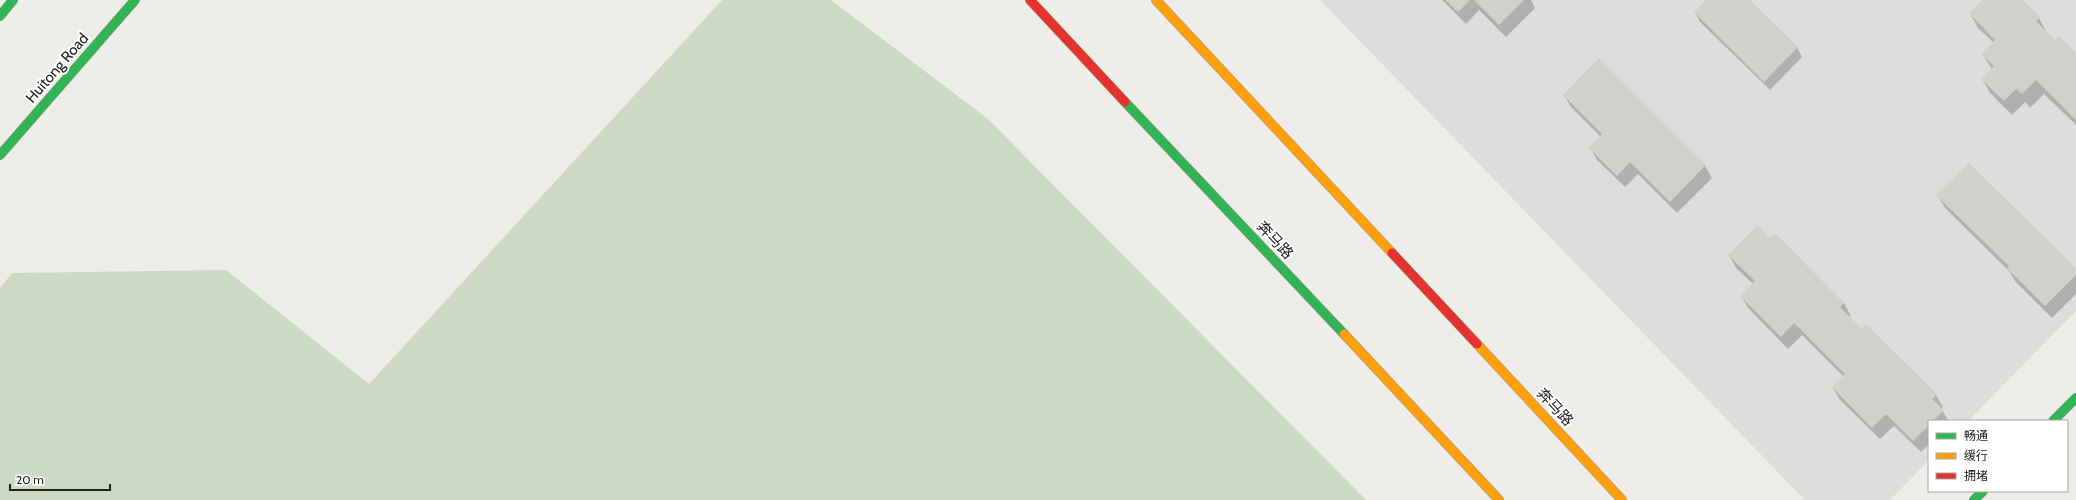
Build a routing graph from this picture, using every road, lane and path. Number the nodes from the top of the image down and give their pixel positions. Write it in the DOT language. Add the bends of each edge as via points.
graph roads {
  1 [pos="13,0"];
  2 [pos="135,0"];
  3 [pos="1030,0"];
  4 [pos="1156,0"];
  5 [pos="0,16"];
  6 [pos="0,155"];
  7 [pos="2076,398"];
  8 [pos="2054,420"];
  9 [pos="1982,492"];
  10 [pos="1499,500"];
  11 [pos="1622,500"];
  12 [pos="1974,500"];
  1 -- 5 [label="main road"];
  2 -- 6 [label="main road, Huitong Road"];
  3 -- 10 [label="main road, 奔马路"];
  4 -- 11 [label="main road, 奔马路"];
  7 -- 8 [label="main road"];
  9 -- 12 [label="main road"];
}
